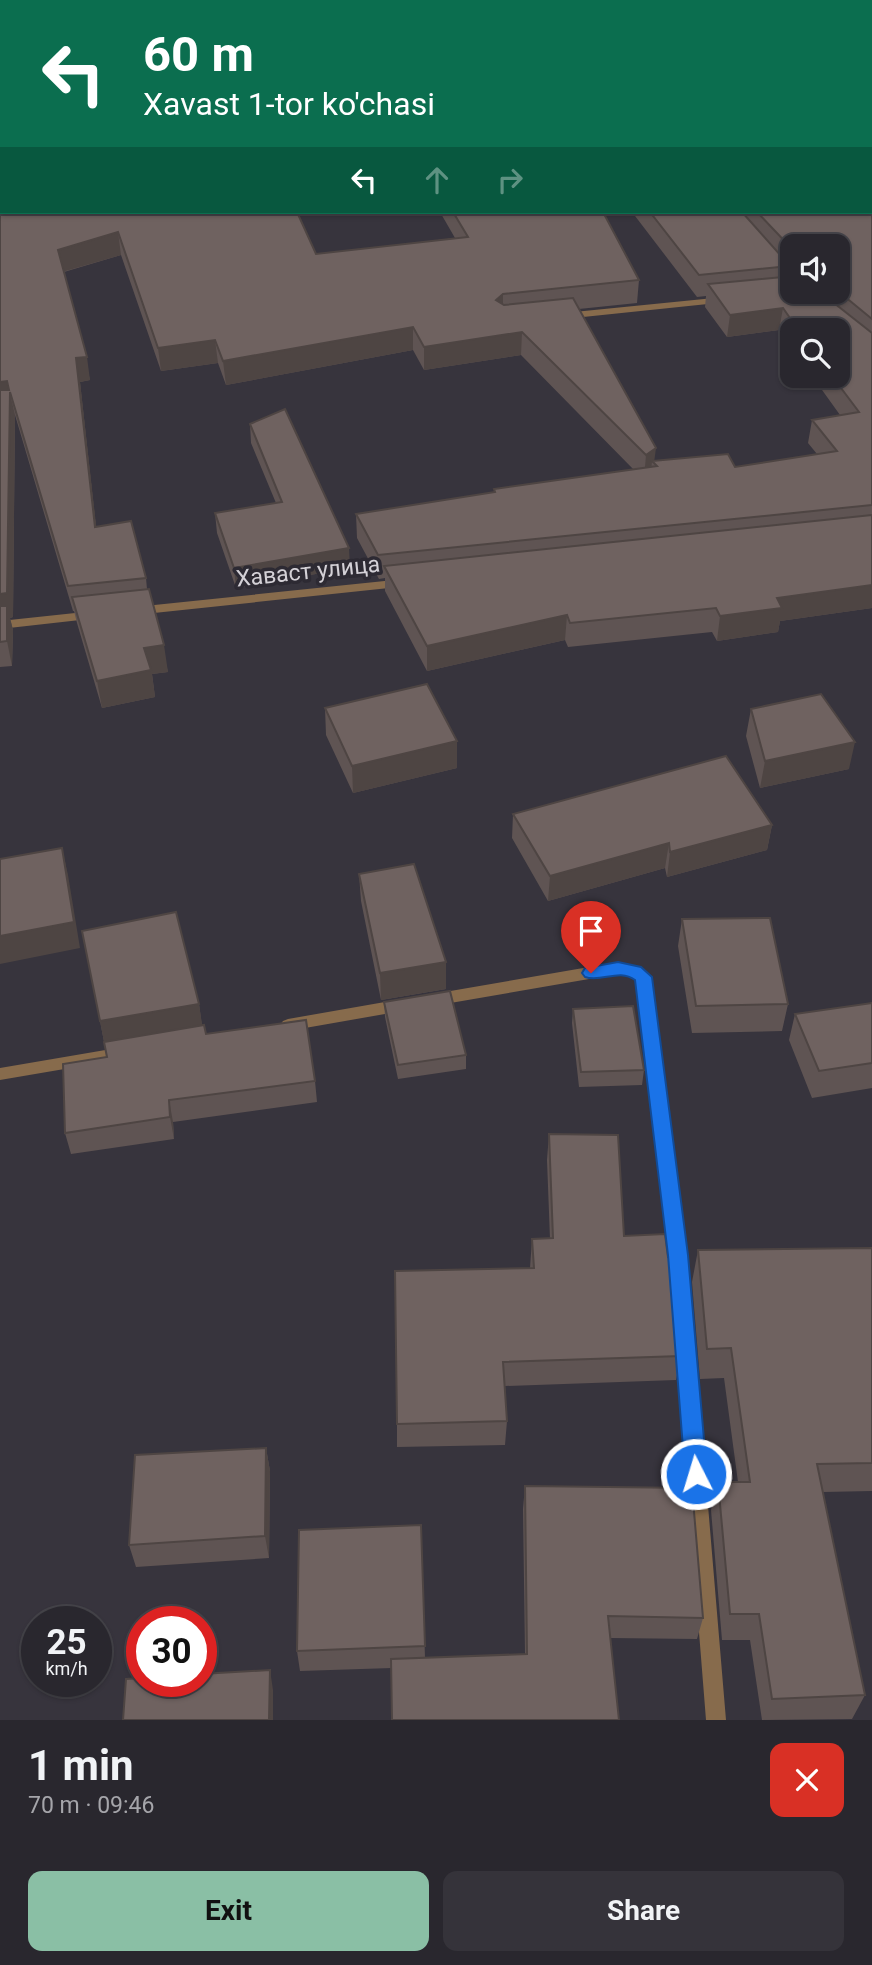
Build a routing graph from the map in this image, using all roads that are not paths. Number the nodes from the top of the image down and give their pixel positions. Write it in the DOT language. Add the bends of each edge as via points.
graph roads {
  1 [pos="731,299"];
  2 [pos="557,317"];
  3 [pos="415,581"];
  4 [pos="125,612"];
  5 [pos="111,613"];
  6 [pos="0,625"];
  7 [pos="274,1027"];
  8 [pos="137,1051"];
  9 [pos="0,1074"];
  10 [pos="716,1720"];
  1 -- 2 [label="street"];
  3 -- 4 [label="street, Хаваст улица"];
  5 -- 6 [label="street"];
  7 -- 10 [label="street" via="618,968 643,977 678,1255"];
  8 -- 9 [label="street"];
}
